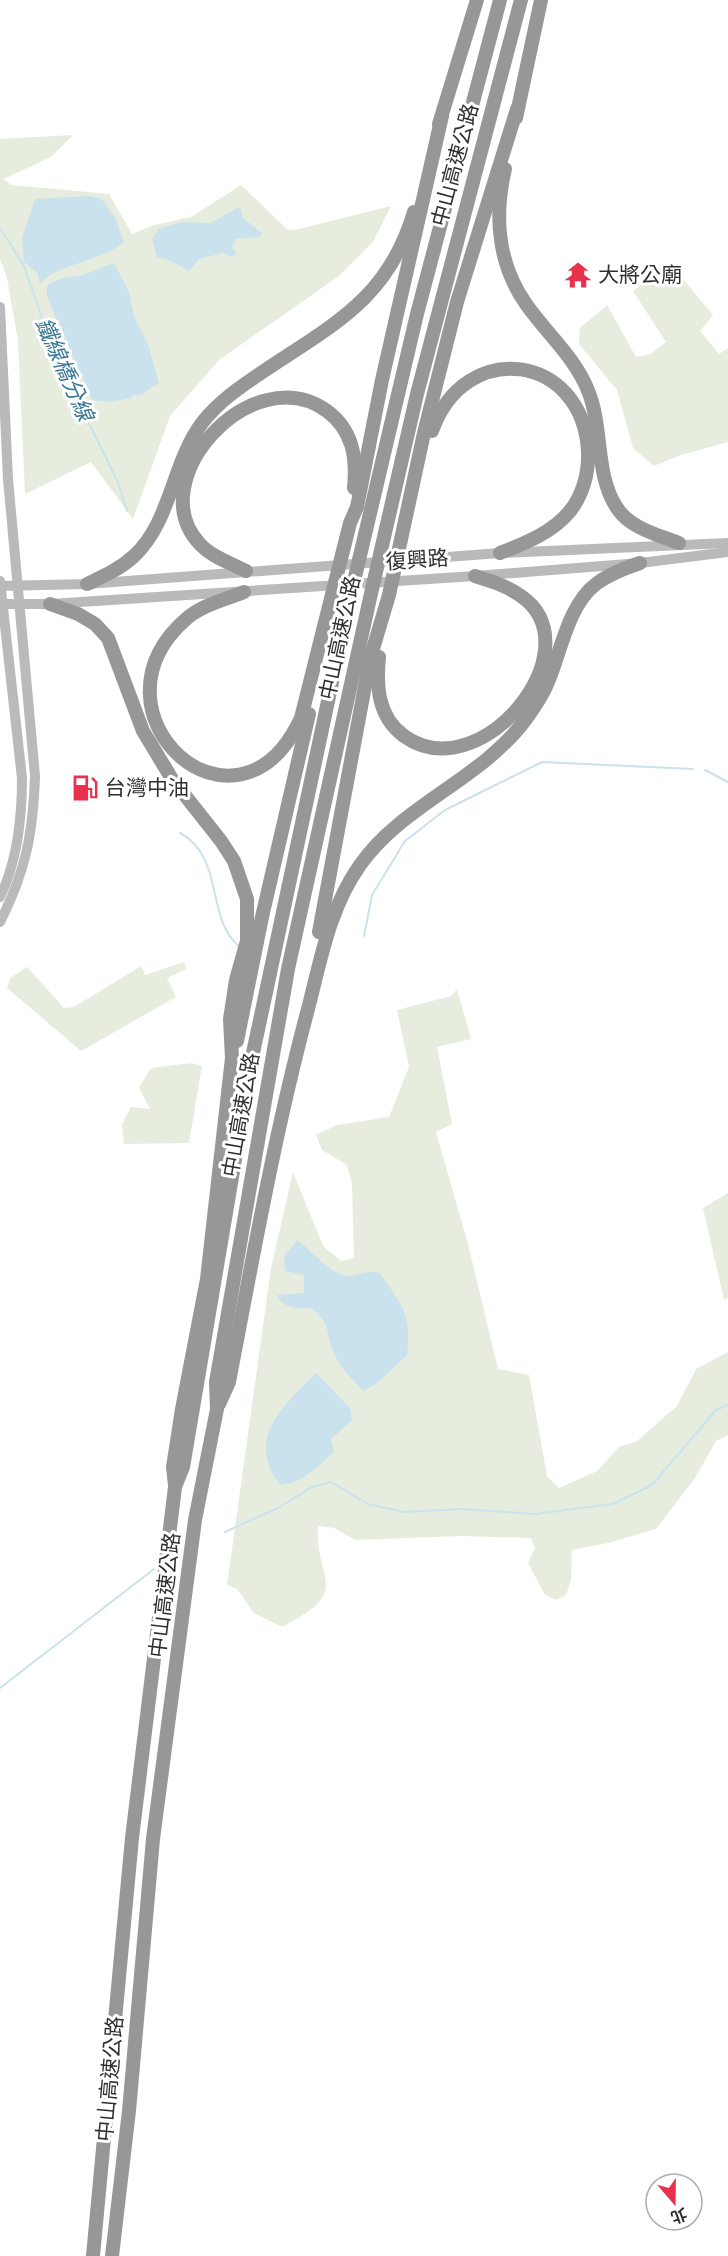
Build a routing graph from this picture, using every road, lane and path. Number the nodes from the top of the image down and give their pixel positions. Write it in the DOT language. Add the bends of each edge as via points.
graph roads {
  1 [pos="477,0"];
  2 [pos="500,0"];
  3 [pos="520,0"];
  4 [pos="541,0"];
  5 [pos="517,109"];
  6 [pos="442,116"];
  7 [pos="0,307"];
  8 [pos="1,336"];
  9 [pos="422,452"];
  10 [pos="350,523"];
  11 [pos="679,543"];
  12 [pos="728,543"];
  13 [pos="728,552"];
  14 [pos="500,553"];
  15 [pos="640,563"];
  16 [pos="246,571"];
  17 [pos="475,576"];
  18 [pos="0,581"];
  19 [pos="87,584"];
  20 [pos="16,585"];
  21 [pos="0,586"];
  22 [pos="244,592"];
  23 [pos="1,604"];
  24 [pos="17,604"];
  25 [pos="50,604"];
  26 [pos="382,622"];
  27 [pos="312,682"];
  28 [pos="12,859"];
  29 [pos="0,862"];
  30 [pos="25,865"];
  31 [pos="0,897"];
  32 [pos="0,922"];
  33 [pos="301,1030"];
  34 [pos="232,1058"];
  35 [pos="217,1409"];
  36 [pos="176,1487"];
  37 [pos="93,2256"];
  38 [pos="112,2256"];
  1 -- 6 [label="highway"];
  2 -- 36 [label="highway, 中山高速公路" via="417,314 350,598 253,1053 209,1325"];
  3 -- 35 [label="highway, 中山高速公路" via="417,393 288,969 216,1382"];
  4 -- 5 [label="highway"];
  5 -- 9 [label="highway" via="457,302"];
  5 -- 11 [label="highway" via="499,213 505,261 526,304 566,352 589,393 598,424 605,477 617,509 644,529"];
  6 -- 10 [label="highway" via="357,507"];
  6 -- 19 [label="highway" via="411,221 380,282 342,320 220,404 188,445 141,549 115,570"];
  7 -- 8 [label="main road"];
  8 -- 20 [label="main road"];
  9 -- 14 [label="highway" via="455,390 488,371 522,369 540,375 567,396 576,408 587,445 586,476 580,495 554,526 537,538"];
  9 -- 26 [label="highway"];
  10 -- 16 [label="highway" via="355,455 338,419 306,399 266,399 245,407 214,433 195,458 185,480 183,501 188,523 199,543 218,558"];
  10 -- 27 [label="highway"];
  11 -- 12 [label="main road, 復興路"];
  11 -- 14 [label="main road, 復興路"];
  13 -- 15 [label="main road, 復興路"];
  14 -- 16 [label="main road, 復興路"];
  15 -- 17 [label="main road, 復興路"];
  15 -- 33 [label="highway" via="595,585 581,602 547,686 514,736 479,768 394,828 361,863 324,939"];
  16 -- 19 [label="main road, 復興路"];
  17 -- 22 [label="main road, 復興路"];
  17 -- 26 [label="highway" via="523,596 537,613 545,636 539,677 529,694 515,712 476,741 435,748 415,743 396,730 383,709 376,686"];
  18 -- 21 [label="main road"];
  19 -- 20 [label="main road, 復興路"];
  20 -- 21 [label="main road, 復興路"];
  20 -- 24 [label="main road"];
  21 -- 23 [label="main road"];
  22 -- 25 [label="main road, 復興路"];
  22 -- 27 [label="highway" via="188,617 163,646 155,665 151,703 164,741 202,771 251,771 279,753 292,737"];
  23 -- 24 [label="main road, 復興路"];
  23 -- 28 [label="main road" via="22,778 22,810"];
  24 -- 25 [label="main road, 復興路"];
  24 -- 30 [label="main road" via="34,776 34,813"];
  25 -- 34 [label="highway" via="86,619 108,638 143,731 157,757 234,861 248,920 230,1019"];
  26 -- 33 [label="highway" via="370,659"];
  27 -- 34 [label="highway" via="307,724"];
  28 -- 29 [label="main road"];
  28 -- 30 [label="main road"];
  28 -- 31 [label="main road"];
  30 -- 32 [label="main road"];
  33 -- 35 [label="highway" via="228,1382"];
  34 -- 36 [label="highway" via="207,1279 173,1467"];
  35 -- 38 [label="highway, 中山高速公路" via="195,1520 153,1839"];
  36 -- 37 [label="highway, 中山高速公路" via="132,1838"];
}
